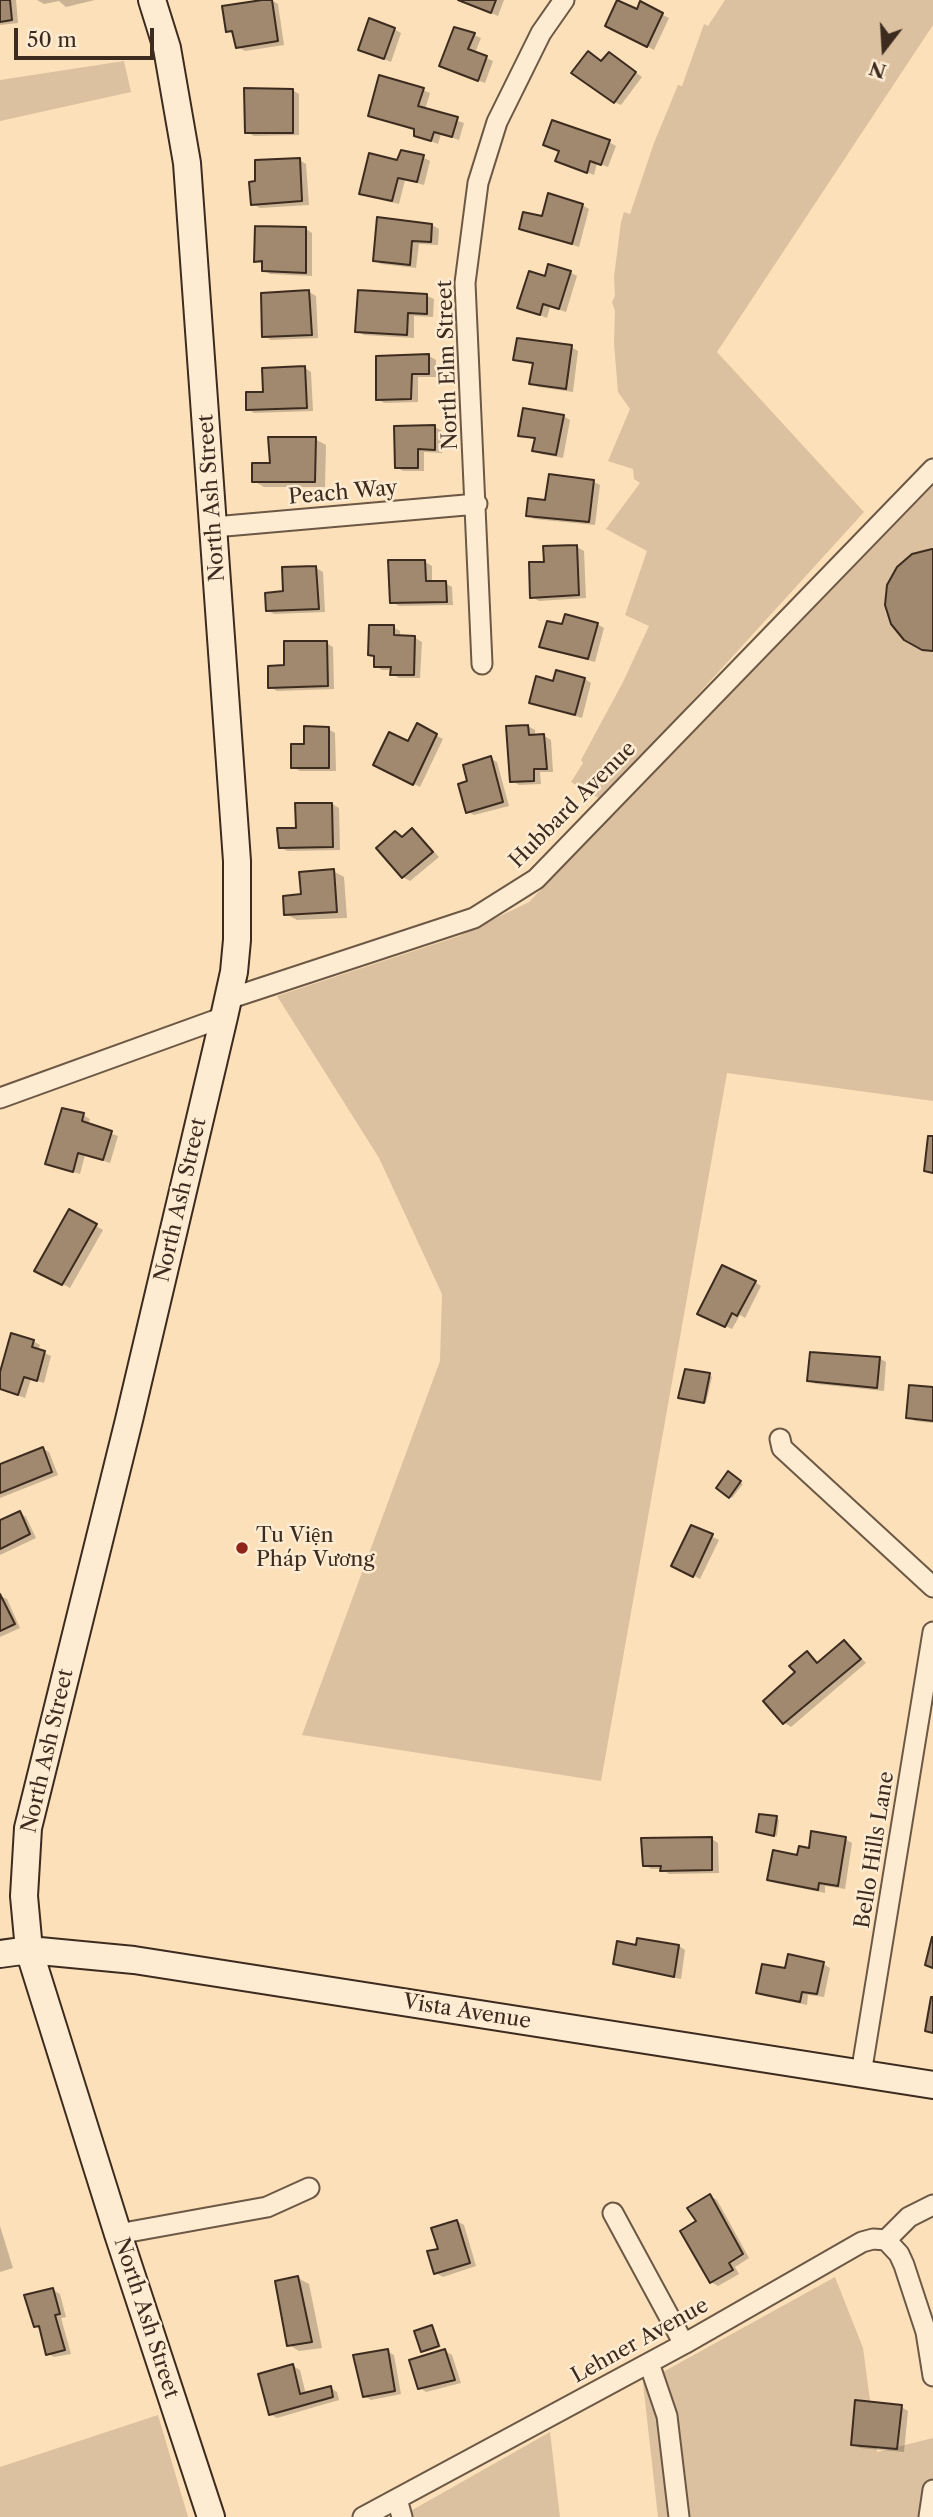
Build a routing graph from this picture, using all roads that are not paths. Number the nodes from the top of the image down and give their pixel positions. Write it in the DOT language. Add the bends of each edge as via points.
graph roads {
  1 [pos="152,0"];
  2 [pos="564,0"];
  3 [pos="933,469"];
  4 [pos="477,504"];
  5 [pos="214,527"];
  6 [pos="482,664"];
  7 [pos="226,1008"];
  8 [pos="0,1098"];
  9 [pos="780,1439"];
  10 [pos="933,1587"];
  11 [pos="933,1633"];
  12 [pos="29,1950"];
  13 [pos="0,1954"];
  14 [pos="861,2074"];
  15 [pos="933,2085"];
  16 [pos="309,2188"];
  17 [pos="933,2205"];
  18 [pos="612,2213"];
  19 [pos="118,2234"];
  20 [pos="886,2240"];
  21 [pos="684,2344"];
  22 [pos="649,2363"];
  23 [pos="933,2376"];
  24 [pos="933,2490"];
  25 [pos="400,2508"];
  26 [pos="211,2517"];
  27 [pos="363,2517"];
  28 [pos="679,2517"];
  29 [pos="929,2517"];
  1 -- 5 [label="main road, North Ash Street" via="166,48 187,163"];
  2 -- 4 [label="street, North Elm Street" via="541,33 497,122 478,183 465,283"];
  3 -- 7 [label="street, Hubbard Avenue" via="536,879 474,918"];
  4 -- 5 [label="street, Peach Way"];
  4 -- 6 [label="street, North Elm Street"];
  5 -- 7 [label="main road, North Ash Street" via="237,861 237,940"];
  7 -- 8 [label="street, Hubbard Avenue"];
  7 -- 12 [label="main road, North Ash Street" via="28,1828 24,1896"];
  9 -- 10 [label="street" via="782,1448"];
  11 -- 14 [label="street, Bello Hills Lane"];
  12 -- 13 [label="main road, Vista Avenue"];
  12 -- 14 [label="main road, Vista Avenue" via="134,1960"];
  12 -- 19 [label="main road, North Ash Street"];
  14 -- 15 [label="main road, Vista Avenue"];
  16 -- 19 [label="street" via="267,2207"];
  17 -- 20 [label="street" via="909,2217"];
  18 -- 21 [label="street"];
  19 -- 26 [label="main road, North Ash Street"];
  20 -- 21 [label="street, Lehner Avenue" via="862,2242"];
  20 -- 23 [label="street" via="904,2265 926,2332"];
  21 -- 22 [label="street, Lehner Avenue"];
  22 -- 25 [label="street, Lehner Avenue"];
  22 -- 28 [label="street" via="667,2416"];
  24 -- 29 [label="street"];
  25 -- 27 [label="street, Lehner Avenue"];
}
